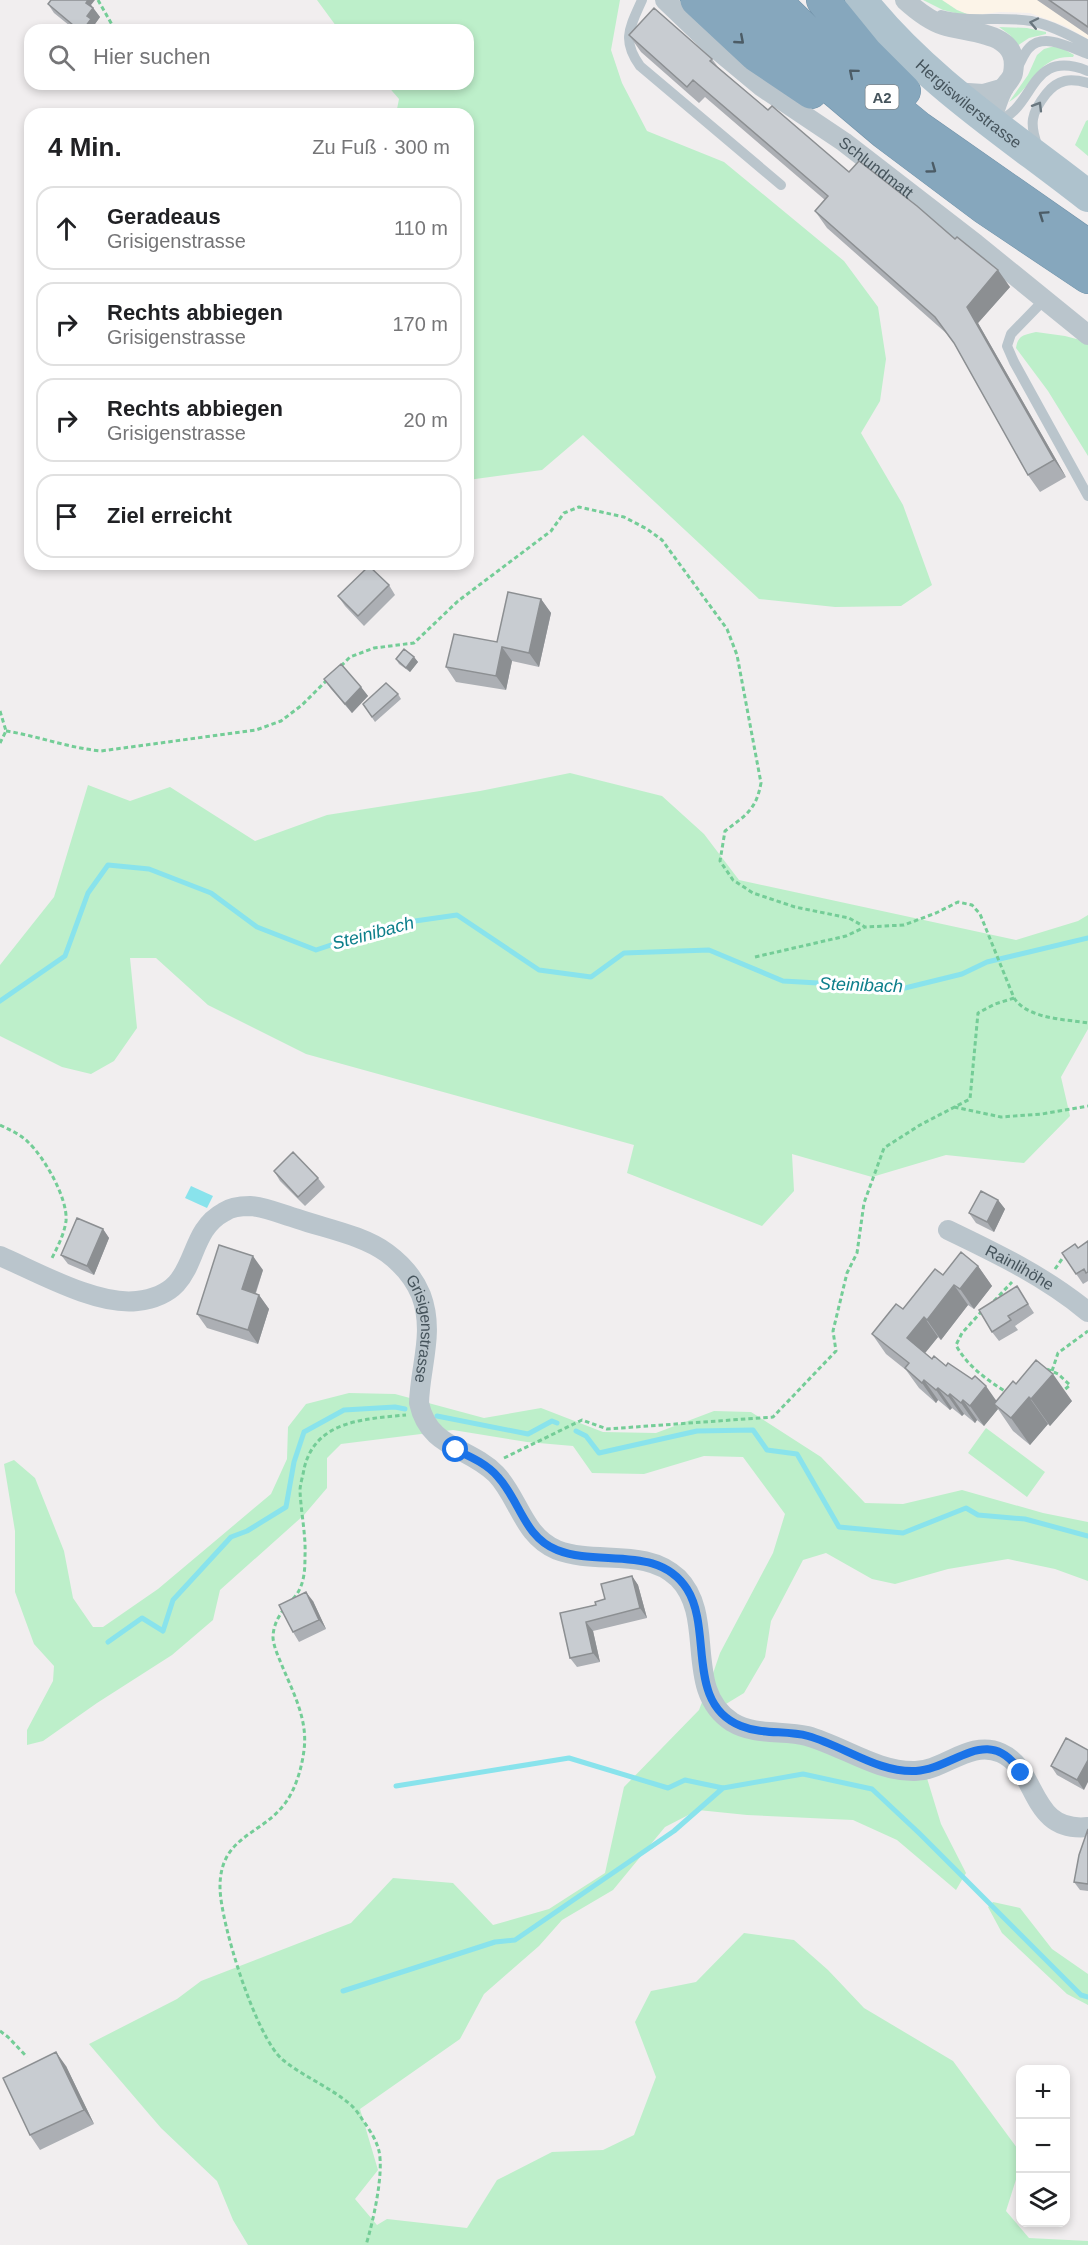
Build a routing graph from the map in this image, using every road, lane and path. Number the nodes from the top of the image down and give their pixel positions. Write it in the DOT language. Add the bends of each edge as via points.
graph roads {
  1 [pos="98,0"];
  2 [pos="642,0"];
  3 [pos="665,0"];
  4 [pos="697,0"];
  5 [pos="736,0"];
  6 [pos="774,0"];
  7 [pos="823,0"];
  8 [pos="861,0"];
  9 [pos="909,4"];
  10 [pos="112,24"];
  11 [pos="1088,45"];
  12 [pos="1088,54"];
  13 [pos="1088,71"];
  14 [pos="1008,82"];
  15 [pos="1088,83"];
  16 [pos="951,92"];
  17 [pos="991,123"];
  18 [pos="885,133"];
  19 [pos="1043,161"];
  20 [pos="999,184"];
  21 [pos="781,185"];
  22 [pos="1088,196"];
  23 [pos="1088,246"];
  24 [pos="1088,277"];
  25 [pos="1044,300"];
  26 [pos="1088,335"];
  27 [pos="1088,496"];
  28 [pos="0,711"];
  29 [pos="6,731"];
  30 [pos="0,743"];
  31 [pos="865,927"];
  32 [pos="754,957"];
  33 [pos="1014,998"];
  34 [pos="1088,1023"];
  35 [pos="1088,1106"];
  36 [pos="954,1107"];
  37 [pos="0,1125"];
  38 [pos="948,1230"];
  39 [pos="1070,1255"];
  40 [pos="0,1256"];
  41 [pos="1062,1259"];
  42 [pos="1023,1268"];
  43 [pos="43,1275"];
  44 [pos="1088,1312"];
  45 [pos="1088,1331"];
  46 [pos="1047,1369"];
  47 [pos="1052,1371"];
  48 [pos="1061,1392"];
  49 [pos="1012,1394"];
  50 [pos="421,1413"];
  51 [pos="485,1465"];
  52 [pos="1088,1827"];
  53 [pos="0,2031"];
  54 [pos="27,2057"];
  55 [pos="366,2245"];
  1 -- 10 [label="path"];
  2 -- 21 [label="lane" via="628,39 640,66"];
  3 -- 25 [label="street, Schlundmatt" via="762,87 844,142"];
  4 -- 18 [label="highway, one-way" via="738,40 776,69 842,112"];
  5 -- 18 [label="highway, A2"];
  20 -- 6 [label="highway, A2, one-way" via="920,128 833,57"];
  7 -- 20 [label="highway" via="866,53"];
  8 -- 16 [label="main road, Hergiswilerstrasse" via="892,36"];
  11 -- 9 [label="lane, one-way" via="1058,29 1030,21 967,20"];
  9 -- 14 [label="street" via="941,25 1002,40 1012,56"];
  12 -- 14 [label="lane" via="1054,42 1035,44"];
  13 -- 17 [label="lane" via="1053,66 1012,112"];
  14 -- 16 [label="street" via="983,94"];
  14 -- 17 [label="street"];
  19 -- 15 [label="lane, one-way" via="1032,127 1035,110 1060,81"];
  16 -- 17 [label="main road, Hergiswilerstrasse"];
  17 -- 19 [label="main road, Hergiswilerstrasse"];
  18 -- 24 [label="highway, A2, one-way" via="985,208"];
  19 -- 22 [label="main road, Hergiswilerstrasse"];
  23 -- 20 [label="highway, A2, one-way"];
  25 -- 26 [label="street, Schlundmatt"];
  25 -- 27 [label="lane" via="1011,334 1007,346"];
  28 -- 29 [label="path"];
  29 -- 30 [label="path"];
  29 -- 31 [label="path" via="101,751 256,730 281,721 302,705 350,657 374,648 414,644 458,601 551,531 564,513 579,507 624,517 662,540 727,629 737,655 761,783 758,801 750,813 725,831 720,861 734,880 753,893 849,918"];
  31 -- 32 [label="path" via="846,936"];
  31 -- 33 [label="path" via="904,925 958,902 972,905 980,914"];
  33 -- 34 [label="path" via="1028,1011"];
  33 -- 36 [label="path" via="978,1013 970,1099"];
  35 -- 36 [label="path" via="1001,1117"];
  36 -- 51 [label="path" via="884,1148 864,1203 857,1253 847,1273 833,1331 836,1351 773,1417 607,1429 582,1420"];
  37 -- 43 [label="path" via="23,1138 38,1153 64,1205 63,1234"];
  38 -- 42 [label="street, Rainlihöhe"];
  39 -- 41 [label="path"];
  40 -- 43 [label="street, Grisigenstrasse"];
  42 -- 44 [label="street, Rainlihöhe"];
  42 -- 49 [label="path" via="996,1300 976,1315 956,1345 972,1369"];
  43 -- 50 [label="street, Grisigenstrasse" via="101,1298 125,1302 153,1297 181,1280 204,1231 215,1217 242,1207 268,1210 357,1238 397,1260 420,1294 428,1335"];
  45 -- 47 [label="path" via="1058,1353"];
  46 -- 47 [label="path"];
  47 -- 48 [label="path" via="1070,1385"];
  50 -- 51 [label="street" via="436,1436"];
  50 -- 55 [label="path" via="369,1418 337,1426 319,1439 306,1459 300,1488 305,1573 299,1592 275,1622 273,1637 304,1725 299,1774 286,1802 263,1825 236,1842 223,1865 220,1888 243,1985 256,2020 280,2059 353,2106 374,2136 379,2153 378,2183"];
  51 -- 52 [label="street" via="504,1484 529,1528 549,1546 583,1556 646,1561 680,1580 695,1608 706,1685 719,1709 733,1722 752,1729 808,1736 906,1771 932,1768 972,1751 995,1751 1016,1765 1053,1819 1066,1826"];
  53 -- 54 [label="path"];
}
